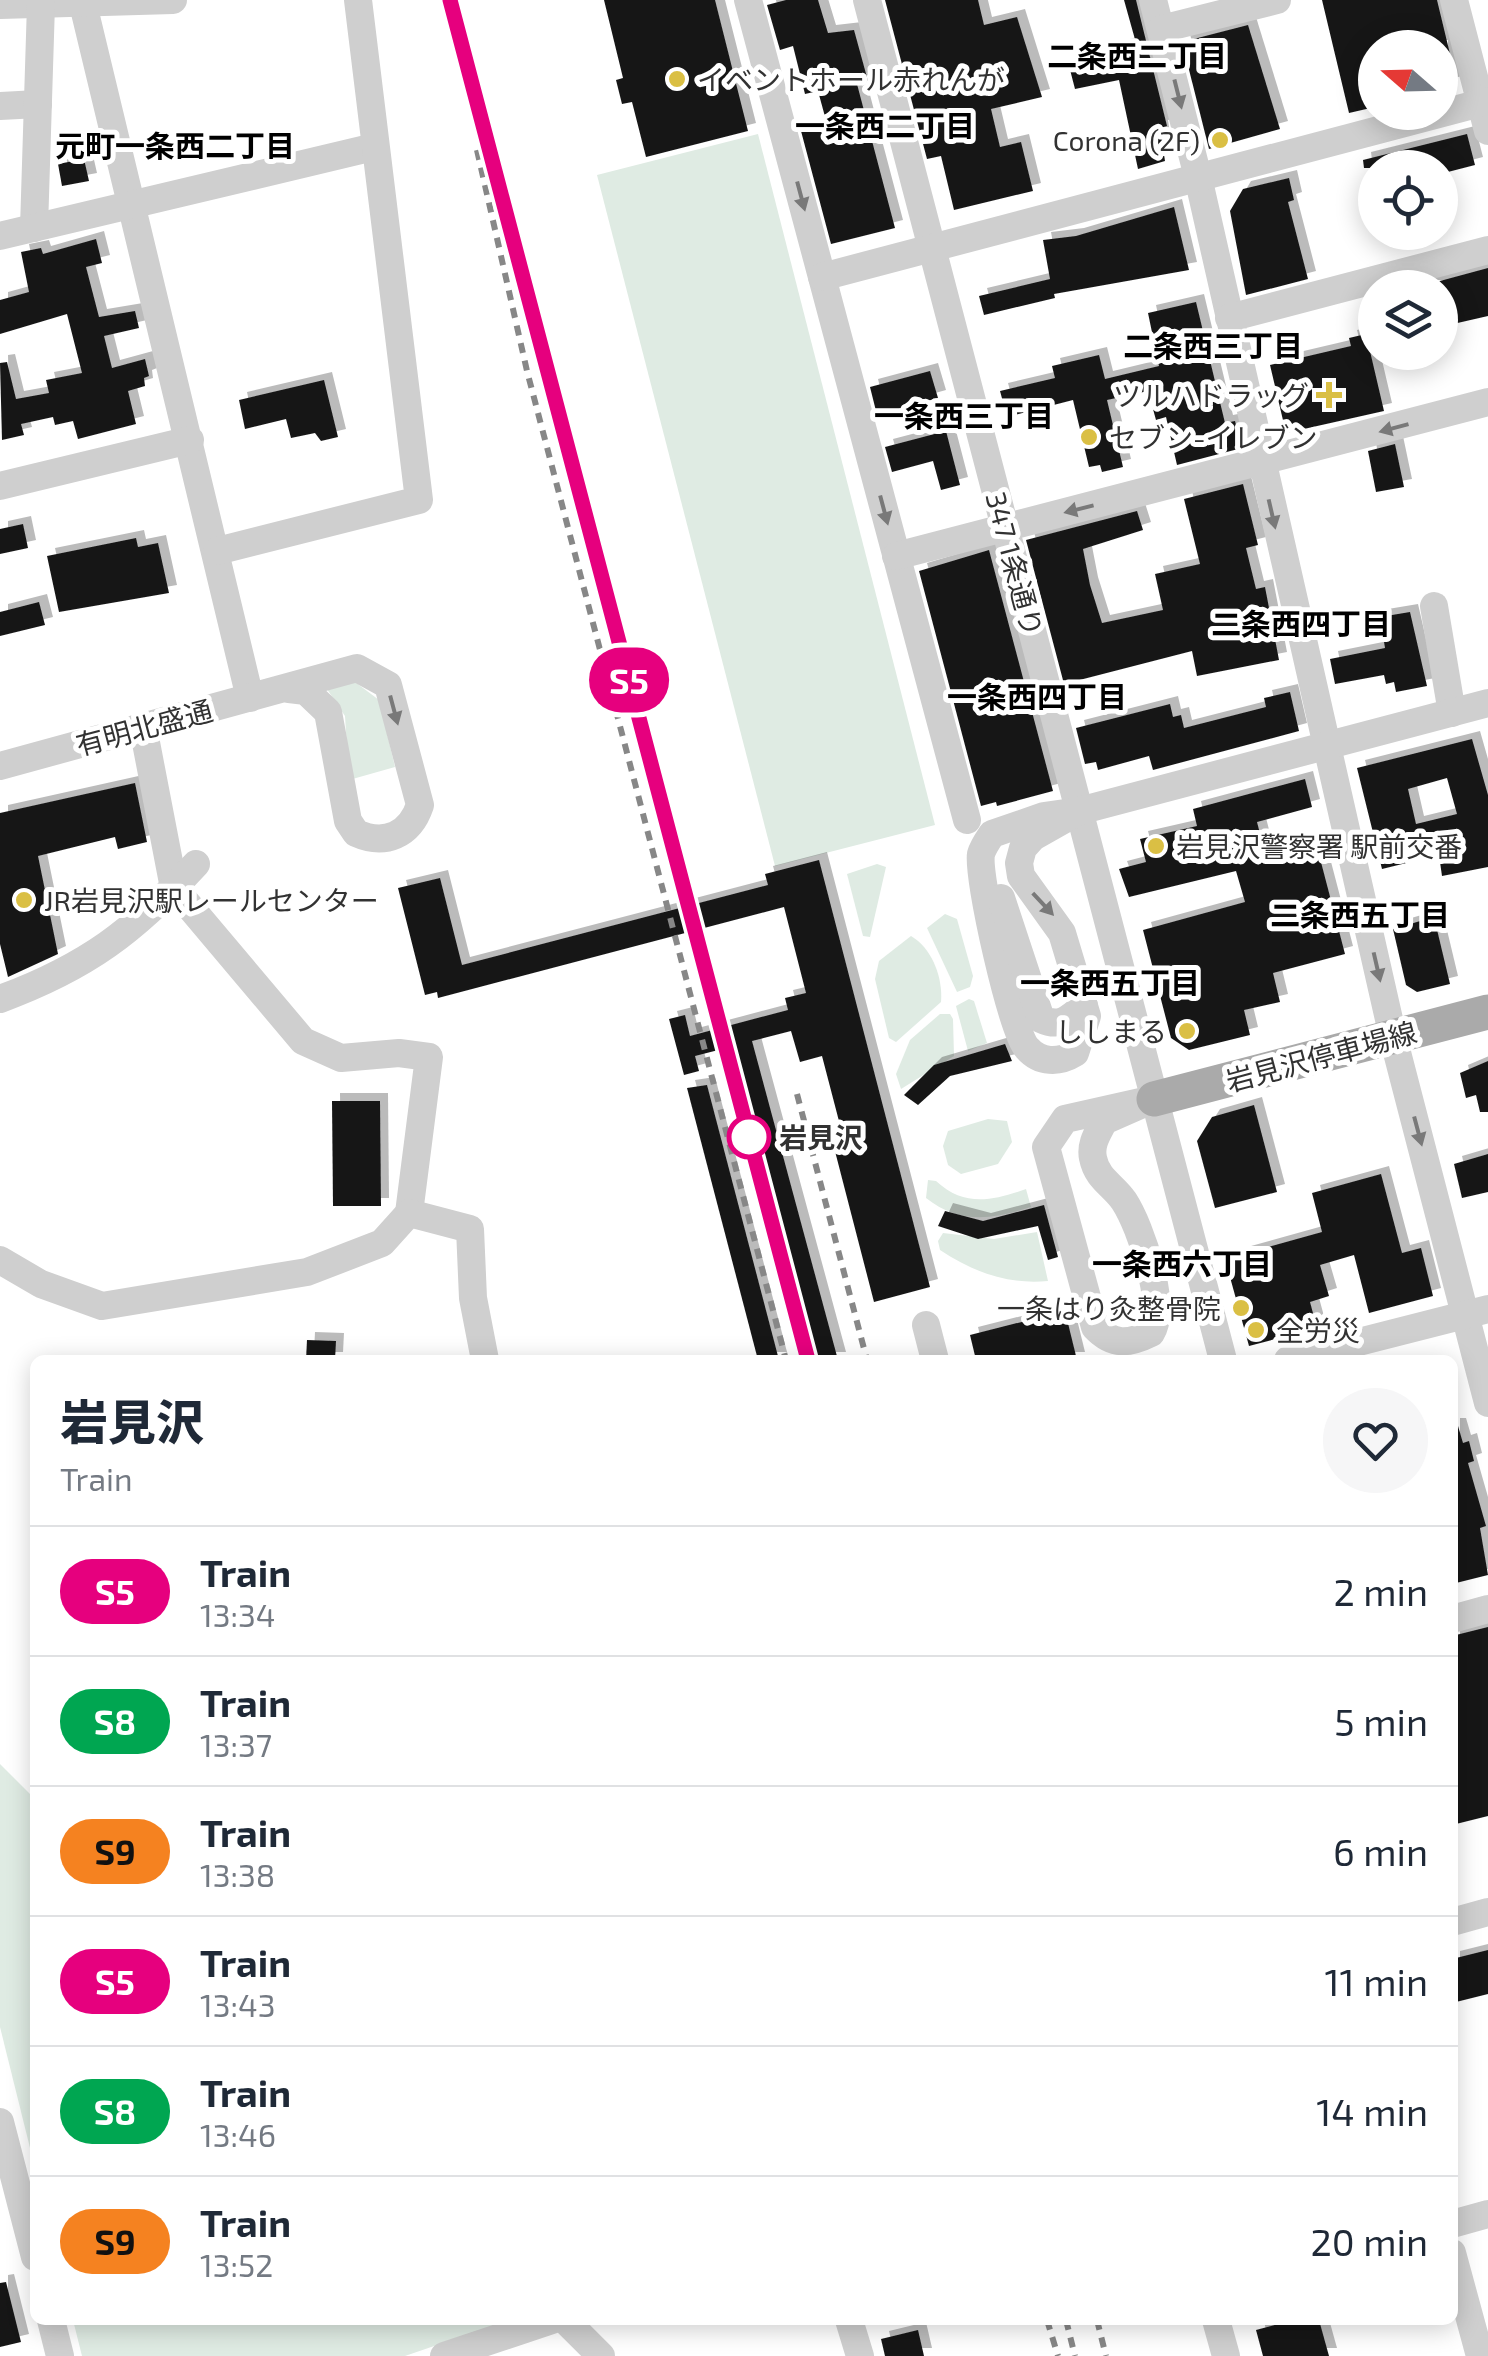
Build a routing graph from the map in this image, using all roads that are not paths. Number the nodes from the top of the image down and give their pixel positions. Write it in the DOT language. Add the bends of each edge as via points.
graph roads {
  1 [pos="173,0"];
  2 [pos="358,0"];
  3 [pos="748,0"];
  4 [pos="866,0"];
  5 [pos="1154,0"];
  6 [pos="1277,0"];
  7 [pos="1454,0"];
  8 [pos="82,1"];
  9 [pos="41,4"];
  10 [pos="0,5"];
  11 [pos="1161,29"];
  12 [pos="1484,102"];
  13 [pos="38,104"];
  14 [pos="0,106"];
  15 [pos="1488,131"];
  16 [pos="374,147"];
  17 [pos="1198,177"];
  18 [pos="131,206"];
  19 [pos="34,228"];
  20 [pos="0,236"];
  21 [pos="931,246"];
  22 [pos="1488,250"];
  23 [pos="822,278"];
  24 [pos="1229,318"];
  25 [pos="1488,402"];
  26 [pos="190,440"];
  27 [pos="1260,464"];
  28 [pos="0,486"];
  29 [pos="1005,528"];
  30 [pos="217,551"];
  31 [pos="896,556"];
  32 [pos="1434,606"];
  33 [pos="289,689"];
  34 [pos="250,698"];
  35 [pos="1488,703"];
  36 [pos="1452,713"];
  37 [pos="142,727"];
  38 [pos="1326,748"];
  39 [pos="0,766"];
  40 [pos="1079,812"];
  41 [pos="967,820"];
  42 [pos="196,864"];
  43 [pos="174,888"];
  44 [pos="0,999"];
  45 [pos="1488,1012"];
  46 [pos="1393,1037"];
  47 [pos="1154,1099"];
  48 [pos="409,1213"];
  49 [pos="0,1260"];
  50 [pos="1477,1312"];
  51 [pos="926,1325"];
  52 [pos="485,1355"];
  53 [pos="934,1355"];
  54 [pos="1223,1355"];
  55 [pos="1308,1355"];
  56 [pos="1488,1403"];
  57 [pos="1488,1609"];
  58 [pos="1458,1618"];
  59 [pos="1488,1912"];
  60 [pos="1458,1920"];
  61 [pos="0,2122"];
  62 [pos="4,2153"];
  63 [pos="1488,2214"];
  64 [pos="1458,2222"];
  65 [pos="30,2240"];
  66 [pos="1458,2275"];
  67 [pos="52,2325"];
  68 [pos="537,2325"];
  69 [pos="570,2325"];
  70 [pos="851,2325"];
  71 [pos="1217,2325"];
  72 [pos="60,2356"];
  73 [pos="444,2356"];
  74 [pos="600,2356"];
  75 [pos="860,2356"];
  76 [pos="1226,2356"];
  77 [pos="1480,2356"];
  1 -- 8 [label="street"];
  2 -- 16 [label="street"];
  3 -- 23 [label="street, one-way"];
  4 -- 21 [label="street, 347 1条通り"];
  5 -- 11 [label="street"];
  6 -- 11 [label="street"];
  7 -- 12 [label="street"];
  8 -- 9 [label="street"];
  8 -- 18 [label="street"];
  9 -- 10 [label="street"];
  9 -- 13 [label="street"];
  11 -- 17 [label="street, one-way"];
  12 -- 15 [label="street"];
  12 -- 17 [label="street"];
  13 -- 14 [label="street"];
  13 -- 19 [label="street"];
  16 -- 18 [label="street"];
  16 -- 30 [label="street" via="419,500"];
  17 -- 21 [label="street"];
  17 -- 24 [label="street"];
  18 -- 19 [label="street"];
  18 -- 26 [label="street"];
  19 -- 20 [label="street"];
  21 -- 23 [label="street"];
  21 -- 29 [label="street, 347 1条通り"];
  22 -- 24 [label="street"];
  23 -- 31 [label="street, one-way"];
  24 -- 27 [label="street"];
  25 -- 27 [label="street, one-way"];
  26 -- 28 [label="street"];
  26 -- 30 [label="street"];
  27 -- 29 [label="street, one-way"];
  27 -- 38 [label="street, one-way"];
  29 -- 31 [label="street"];
  29 -- 40 [label="street, 347 1条通り"];
  30 -- 34 [label="street"];
  31 -- 41 [label="street"];
  32 -- 36 [label="street"];
  33 -- 33 [label="street, 有明北盛通, one-way" via="358,668 388,685 420,805 407,828 378,840 356,833 348,821 328,712 306,690"];
  33 -- 34 [label="street, 有明北盛通"];
  34 -- 37 [label="street, 有明北盛通"];
  35 -- 36 [label="street"];
  36 -- 38 [label="street"];
  37 -- 39 [label="street, 有明北盛通"];
  37 -- 43 [label="street"];
  38 -- 40 [label="street"];
  38 -- 46 [label="street, one-way"];
  40 -- 40 [label="street, one-way" via="1033,837 1019,863 1062,933 1084,1006 1086,1030 1075,1053 1054,1061 1040,1059 1018,1036 981,852 992,834"];
  40 -- 47 [label="street, 347 1条通り"];
  42 -- 43 [label="street"];
  43 -- 44 [label="street" via="59,978"];
  43 -- 48 [label="street" via="303,1041 342,1058 399,1052 429,1058"];
  45 -- 46 [label="main road, 岩見沢停車場線"];
  46 -- 47 [label="main road, 岩見沢停車場線"];
  46 -- 50 [label="street, one-way"];
  47 -- 47 [label="street" via="1104,1122 1092,1146 1100,1177 1134,1222 1160,1310 1151,1333 1124,1343 1094,1327 1046,1148 1064,1118"];
  47 -- 54 [label="street, 347 1条通り"];
  48 -- 49 [label="street" via="382,1243 306,1272 102,1306 41,1284"];
  48 -- 52 [label="street" via="470,1229 473,1298"];
  50 -- 55 [label="street"];
  50 -- 56 [label="street"];
  51 -- 53 [label="street"];
  57 -- 58 [label="street"];
  59 -- 60 [label="street"];
  61 -- 62 [label="street"];
  62 -- 65 [label="street"];
  63 -- 64 [label="street"];
  66 -- 77 [label="street"];
  67 -- 72 [label="street"];
  68 -- 73 [label="street"];
  69 -- 74 [label="street"];
  70 -- 75 [label="street"];
  71 -- 76 [label="street"];
}
